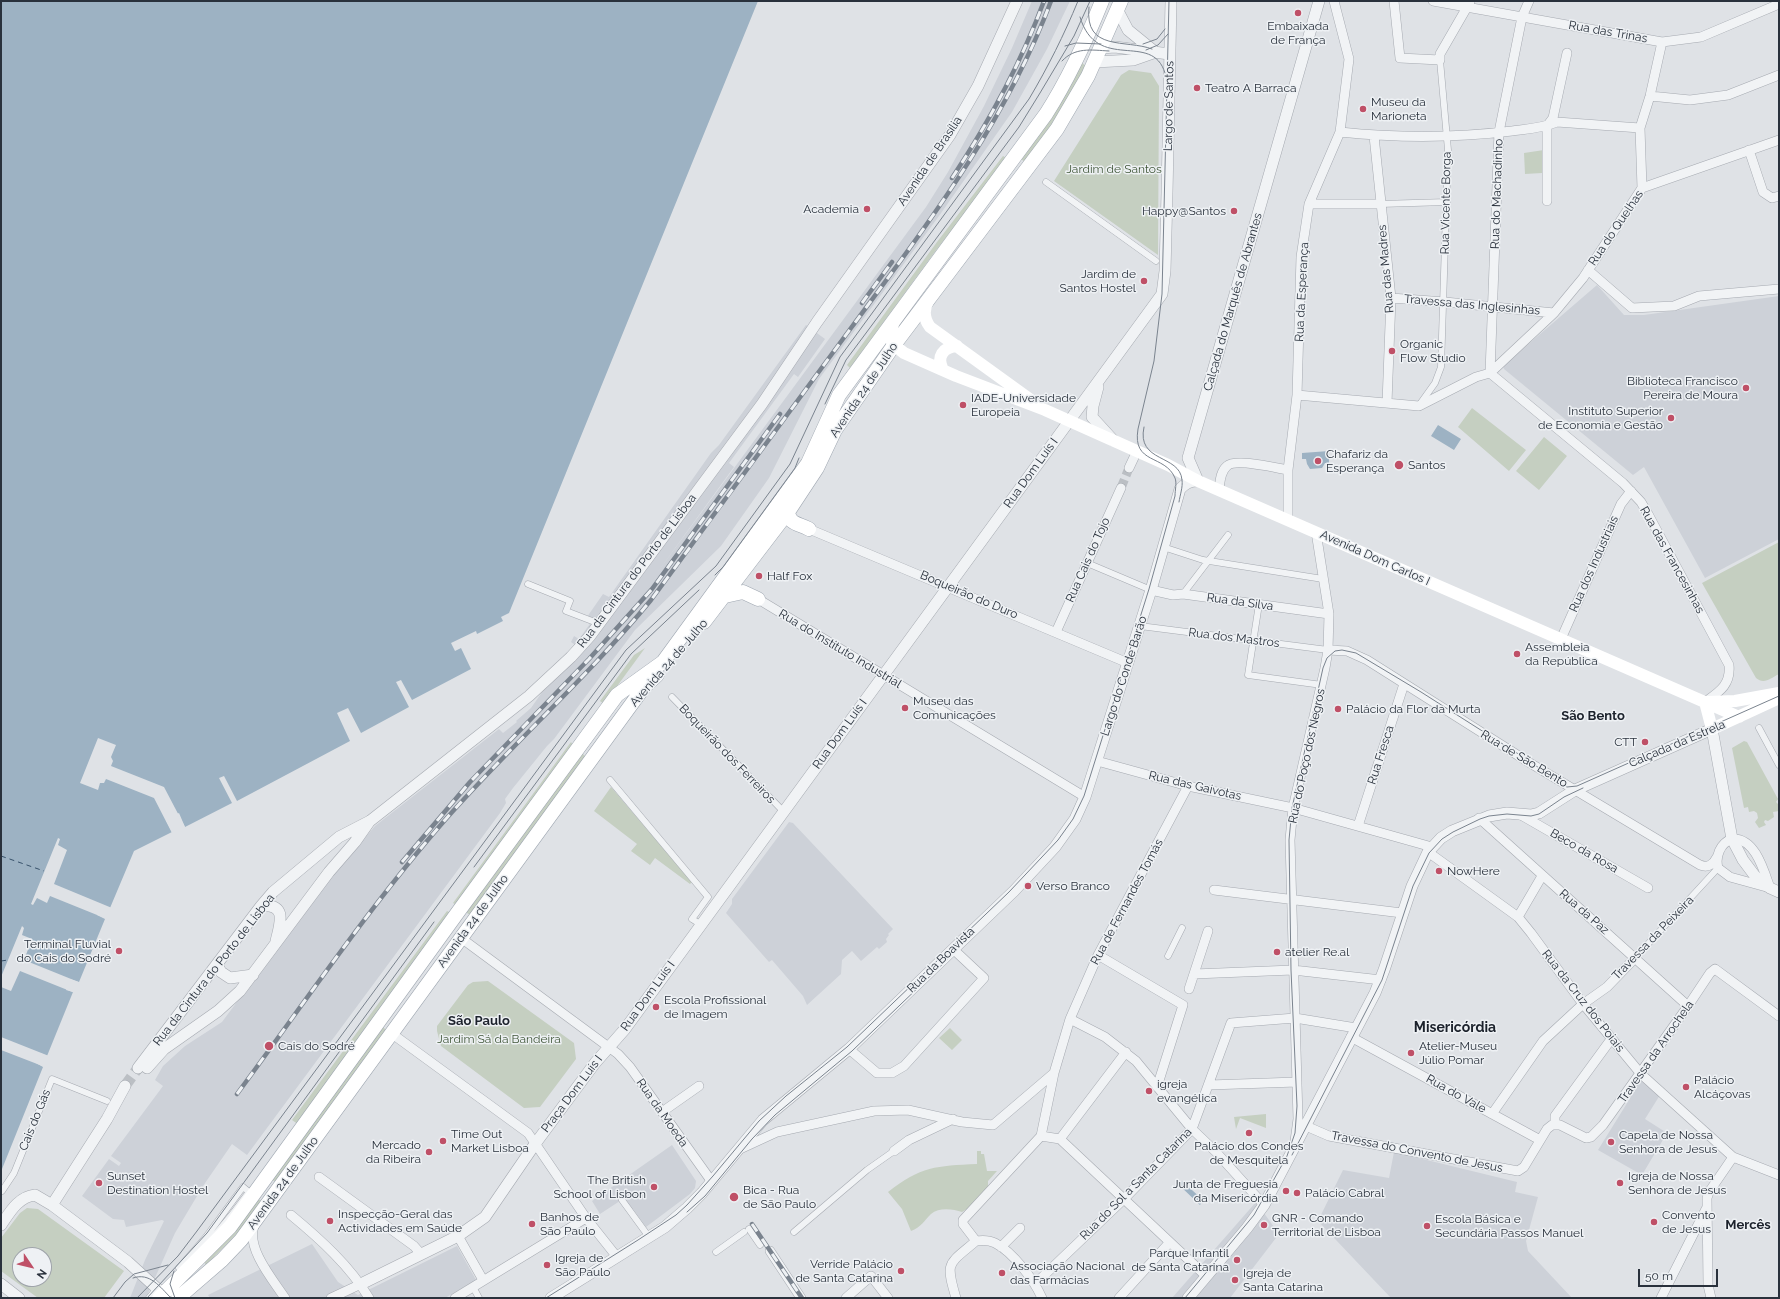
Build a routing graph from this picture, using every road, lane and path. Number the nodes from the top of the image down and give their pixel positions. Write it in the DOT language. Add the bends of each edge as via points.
graph roads {
  1 [pos="1017,1"];
  2 [pos="1102,1"];
  3 [pos="1171,1"];
  4 [pos="1319,1"];
  5 [pos="1334,1"];
  6 [pos="1394,1"];
  7 [pos="1433,1"];
  8 [pos="1529,1"];
  9 [pos="1470,4"];
  10 [pos="1779,4"];
  11 [pos="1119,5"];
  12 [pos="1522,17"];
  13 [pos="1662,42"];
  14 [pos="1101,48"];
  15 [pos="1155,52"];
  16 [pos="1080,53"];
  17 [pos="1567,53"];
  18 [pos="1169,54"];
  19 [pos="1440,60"];
  20 [pos="1095,62"];
  21 [pos="1779,75"];
  22 [pos="1650,96"];
  23 [pos="1548,126"];
  24 [pos="1640,128"];
  25 [pos="1340,132"];
  26 [pos="1499,132"];
  27 [pos="1374,136"];
  28 [pos="1446,136"];
  29 [pos="1779,140"];
  30 [pos="1749,150"];
  31 [pos="1046,182"];
  32 [pos="1642,188"];
  33 [pos="1779,196"];
  34 [pos="1547,201"];
  35 [pos="1447,202"];
  36 [pos="1309,204"];
  37 [pos="1380,204"];
  38 [pos="1156,261"];
  39 [pos="1588,270"];
  40 [pos="935,289"];
  41 [pos="1779,289"];
  42 [pos="1159,298"];
  43 [pos="1391,298"];
  44 [pos="1444,302"];
  45 [pos="1493,307"];
  46 [pos="824,311"];
  47 [pos="1554,313"];
  48 [pos="893,322"];
  49 [pos="894,345"];
  50 [pos="957,346"];
  51 [pos="943,370"];
  52 [pos="1490,373"];
  53 [pos="1100,380"];
  54 [pos="1297,395"];
  55 [pos="1387,403"];
  56 [pos="1419,406"];
  57 [pos="1045,410"];
  58 [pos="1070,421"];
  59 [pos="1113,440"];
  60 [pos="1137,451"];
  61 [pos="1129,468"];
  62 [pos="1288,470"];
  63 [pos="1198,481"];
  64 [pos="1120,488"];
  65 [pos="1219,490"];
  66 [pos="1631,492"];
  67 [pos="788,512"];
  68 [pos="1288,520"];
  69 [pos="809,529"];
  70 [pos="1316,532"];
  71 [pos="1228,534"];
  72 [pos="1163,546"];
  73 [pos="1208,561"];
  74 [pos="1087,563"];
  75 [pos="1323,579"];
  76 [pos="528,584"];
  77 [pos="948,587"];
  78 [pos="1151,590"];
  79 [pos="1183,594"];
  80 [pos="725,596"];
  81 [pos="758,599"];
  82 [pos="1259,604"];
  83 [pos="1330,614"];
  84 [pos="600,624"];
  85 [pos="1140,626"];
  86 [pos="1056,632"];
  87 [pos="1561,639"];
  88 [pos="1253,640"];
  89 [pos="1328,650"];
  90 [pos="1128,663"];
  91 [pos="883,675"];
  92 [pos="1404,684"];
  93 [pos="1322,685"];
  94 [pos="1779,693"];
  95 [pos="672,696"];
  96 [pos="1779,698"];
  97 [pos="1705,702"];
  98 [pos="1739,717"];
  99 [pos="1759,728"];
  100 [pos="1712,729"];
  101 [pos="1097,761"];
  102 [pos="1779,766"];
  103 [pos="610,780"];
  104 [pos="1188,786"];
  105 [pos="1575,790"];
  106 [pos="1086,797"];
  107 [pos="1294,808"];
  108 [pos="783,811"];
  109 [pos="1520,814"];
  110 [pos="1479,818"];
  111 [pos="370,820"];
  112 [pos="1358,826"];
  113 [pos="1732,839"];
  114 [pos="1430,850"];
  115 [pos="1717,857"];
  116 [pos="1718,868"];
  117 [pos="1542,876"];
  118 [pos="1648,888"];
  119 [pos="1214,890"];
  120 [pos="1774,890"];
  121 [pos="1291,898"];
  122 [pos="261,906"];
  123 [pos="1402,913"];
  124 [pos="1518,917"];
  125 [pos="700,924"];
  126 [pos="446,928"];
  127 [pos="1182,928"];
  128 [pos="1208,931"];
  129 [pos="461,938"];
  130 [pos="275,945"];
  131 [pos="953,949"];
  132 [pos="1098,955"];
  133 [pos="1168,956"];
  134 [pos="1635,958"];
  135 [pos="217,964"];
  136 [pos="1293,970"];
  137 [pos="1194,974"];
  138 [pos="253,975"];
  139 [pos="409,979"];
  140 [pos="1381,980"];
  141 [pos="1189,989"];
  142 [pos="1583,1004"];
  143 [pos="1688,1006"];
  144 [pos="1779,1016"];
  145 [pos="1295,1018"];
  146 [pos="1070,1019"];
  147 [pos="1231,1023"];
  148 [pos="391,1033"];
  149 [pos="1353,1033"];
  150 [pos="1612,1038"];
  151 [pos="609,1047"];
  152 [pos="849,1049"];
  153 [pos="1126,1052"];
  154 [pos="1054,1073"];
  155 [pos="1641,1074"];
  156 [pos="1297,1080"];
  157 [pos="1209,1085"];
  158 [pos="699,1086"];
  159 [pos="1157,1087"];
  160 [pos="128,1088"];
  161 [pos="107,1101"];
  162 [pos="662,1112"];
  163 [pos="1492,1114"];
  164 [pos="953,1119"];
  165 [pos="1302,1124"];
  166 [pos="1555,1124"];
  167 [pos="1192,1129"];
  168 [pos="1041,1136"];
  169 [pos="1060,1139"];
  170 [pos="1540,1140"];
  171 [pos="535,1144"];
  172 [pos="736,1151"];
  173 [pos="894,1151"];
  174 [pos="1733,1157"];
  175 [pos="1779,1175"];
  176 [pos="319,1177"];
  177 [pos="712,1182"];
  178 [pos="2,1191"];
  179 [pos="249,1192"];
  180 [pos="1124,1199"];
  181 [pos="622,1200"];
  182 [pos="52,1205"];
  183 [pos="1262,1208"];
  184 [pos="1707,1208"];
  185 [pos="291,1215"];
  186 [pos="258,1217"];
  187 [pos="586,1218"];
  188 [pos="1,1225"];
  189 [pos="1020,1228"];
  190 [pos="794,1232"];
  191 [pos="458,1236"];
  192 [pos="649,1237"];
  193 [pos="976,1241"];
  194 [pos="1169,1243"];
  195 [pos="760,1245"];
  196 [pos="1001,1247"];
  197 [pos="770,1251"];
  198 [pos="716,1252"];
  199 [pos="421,1254"];
  200 [pos="617,1257"];
  201 [pos="204,1267"];
  202 [pos="1206,1276"];
  203 [pos="483,1280"];
  204 [pos="1,1284"];
  205 [pos="360,1284"];
  206 [pos="1034,1284"];
  207 [pos="472,1287"];
  208 [pos="157,1295"];
  209 [pos="19,1298"];
  210 [pos="178,1298"];
  211 [pos="191,1298"];
  212 [pos="285,1298"];
  213 [pos="331,1298"];
  214 [pos="369,1298"];
  215 [pos="455,1298"];
  216 [pos="479,1298"];
  217 [pos="551,1298"];
  218 [pos="801,1298"];
  219 [pos="846,1298"];
  220 [pos="888,1298"];
  221 [pos="956,1298"];
  222 [pos="1042,1298"];
  223 [pos="1119,1298"];
  224 [pos="1188,1298"];
  225 [pos="1661,1298"];
  226 [pos="1711,1298"];
  1 -- 46 [label="street, Avenida de Brasília" via="978,86 950,135"];
  2 -- 16 [label="main road, Avenida 24 de Julho"];
  3 -- 18 [label="street"];
  4 -- 63 [label="street, Calçada do Marquês de Abrantes" via="1188,458"];
  5 -- 25 [label="street, Rua da Esperança" via="1349,58"];
  6 -- 19 [label="street" via="1400,58"];
  7 -- 9 [label="street, Rua das Trinas"];
  8 -- 12 [label="street, Rua do Machadinho"];
  9 -- 12 [label="street, Rua das Trinas"];
  9 -- 19 [label="street, Rua Vicente Borga" via="1440,54"];
  10 -- 13 [label="street, Rua das Trinas" via="1701,37"];
  11 -- 14 [label="main road, Avenida 24 de Julho"];
  11 -- 15 [label="street" via="1128,30"];
  12 -- 13 [label="street, Rua das Trinas"];
  12 -- 26 [label="street, Rua do Machadinho"];
  13 -- 22 [label="street"];
  14 -- 15 [label="street, Largo de Santos" via="1115,47"];
  14 -- 16 [label="main road"];
  14 -- 20 [label="main road, Avenida 24 de Julho"];
  15 -- 18 [label="street, Largo de Santos"];
  15 -- 20 [label="street" via="1133,60"];
  16 -- 20 [label="main road"];
  16 -- 48 [label="main road, Avenida 24 de Julho" via="1046,114"];
  17 -- 23 [label="street" via="1553,118"];
  18 -- 42 [label="street, Largo de Santos" via="1165,271"];
  19 -- 28 [label="street, Rua Vicente Borga"];
  20 -- 40 [label="main road, Avenida 24 de Julho" via="1057,129"];
  21 -- 22 [label="street" via="1728,95 1690,100"];
  22 -- 24 [label="street"];
  23 -- 24 [label="street" via="1557,122"];
  23 -- 26 [label="street"];
  23 -- 34 [label="street"];
  24 -- 32 [label="street"];
  25 -- 27 [label="street"];
  25 -- 36 [label="street, Rua da Esperança"];
  26 -- 28 [label="street"];
  26 -- 45 [label="street, Rua do Machadinho"];
  27 -- 28 [label="street"];
  27 -- 37 [label="street, Rua das Madres"];
  28 -- 35 [label="street, Rua Vicente Borga"];
  29 -- 30 [label="street, Rua do Quelhas"];
  30 -- 32 [label="street, Rua do Quelhas"];
  30 -- 33 [label="street" via="1763,192 1772,198"];
  31 -- 38 [label="street"];
  32 -- 39 [label="street, Rua do Quelhas"];
  35 -- 37 [label="street"];
  35 -- 44 [label="street, Rua Vicente Borga"];
  36 -- 37 [label="street"];
  36 -- 54 [label="street, Rua da Esperança" via="1301,257"];
  37 -- 43 [label="street, Rua das Madres"];
  39 -- 41 [label="street" via="1632,308 1674,306 1699,296"];
  39 -- 47 [label="street, Rua do Quelhas"];
  40 -- 49 [label="main road, Avenida 24 de Julho"];
  40 -- 50 [label="main road, Avenida Dom Carlos I" via="924,311 926,320 930,327"];
  42 -- 53 [label="street, Rua Dom Luís I"];
  43 -- 44 [label="street, Travessa das Inglesinhas"];
  43 -- 55 [label="street, Rua das Madres"];
  44 -- 45 [label="street, Travessa das Inglesinhas"];
  44 -- 56 [label="street, Rua Vicente Borga" via="1441,367 1436,383"];
  45 -- 47 [label="street, Travessa das Inglesinhas"];
  45 -- 52 [label="street, Rua do Machadinho"];
  46 -- 84 [label="street, Rua da Cintura do Porto de Lisboa" via="762,404"];
  47 -- 52 [label="street, Rua do Quelhas"];
  48 -- 49 [label="main road" via="890,334"];
  48 -- 126 [label="main road, Avenida 24 de Julho" via="839,395 808,463 725,579 663,662 617,695"];
  49 -- 51 [label="main road, Avenida Dom Carlos I" via="904,353"];
  49 -- 67 [label="main road, Avenida 24 de Julho" via="835,430 817,468"];
  50 -- 51 [label="main road" via="950,346 942,352 940,361"];
  50 -- 57 [label="main road, Avenida Dom Carlos I"];
  51 -- 57 [label="main road, Avenida Dom Carlos I"];
  52 -- 56 [label="street" via="1476,377"];
  52 -- 66 [label="street, Rua das Francesinhas"];
  53 -- 58 [label="street, Rua Dom Luís I"];
  53 -- 59 [label="street" via="1092,417"];
  54 -- 55 [label="street"];
  54 -- 62 [label="street, Rua da Esperança"];
  55 -- 56 [label="street"];
  57 -- 58 [label="main road, Avenida Dom Carlos I"];
  58 -- 59 [label="main road, Avenida Dom Carlos I"];
  58 -- 77 [label="street, Rua Dom Luís I"];
  59 -- 60 [label="main road, Avenida Dom Carlos I"];
  60 -- 61 [label="street"];
  60 -- 63 [label="main road, Avenida Dom Carlos I"];
  62 -- 65 [label="street" via="1236,462 1227,466 1222,474"];
  62 -- 68 [label="street, Rua da Esperança"];
  63 -- 65 [label="main road, Avenida Dom Carlos I"];
  63 -- 72 [label="street" via="1192,480 1180,489"];
  64 -- 74 [label="street, Rua Cais do Tojo"];
  65 -- 68 [label="main road, Avenida Dom Carlos I"];
  66 -- 87 [label="street, Rua dos Industriais" via="1621,504"];
  66 -- 97 [label="street, Rua das Francesinhas" via="1648,514 1729,665 1727,683 1720,692"];
  67 -- 69 [label="main road" via="789,519"];
  67 -- 80 [label="main road, Avenida 24 de Julho"];
  68 -- 70 [label="main road, Avenida Dom Carlos I"];
  69 -- 77 [label="street, Boqueirão do Duro"];
  70 -- 75 [label="street, Rua do Poço dos Negros"];
  70 -- 87 [label="main road, Avenida Dom Carlos I"];
  71 -- 73 [label="street"];
  72 -- 73 [label="street"];
  72 -- 78 [label="street"];
  73 -- 75 [label="street"];
  73 -- 79 [label="street"];
  74 -- 78 [label="street"];
  74 -- 86 [label="street, Rua Cais do Tojo"];
  75 -- 83 [label="street, Rua do Poço dos Negros"];
  76 -- 84 [label="street" via="570,601 566,611"];
  77 -- 86 [label="street, Boqueirão do Duro"];
  77 -- 91 [label="street, Rua Dom Luís I"];
  78 -- 79 [label="street, Rua da Silva" via="1173,595"];
  78 -- 85 [label="street, Largo do Conde Barão"];
  79 -- 82 [label="street, Rua da Silva"];
  80 -- 81 [label="main road" via="743,592"];
  80 -- 129 [label="main road, Avenida 24 de Julho" via="673,661 644,687"];
  81 -- 91 [label="street, Rua do Instituto Industrial"];
  82 -- 83 [label="street, Rua da Silva"];
  82 -- 88 [label="street"];
  83 -- 89 [label="street, Rua do Poço dos Negros"];
  84 -- 111 [label="street, Rua da Cintura do Porto de Lisboa" via="571,657 529,696"];
  85 -- 88 [label="street, Rua dos Mastros"];
  85 -- 90 [label="street, Largo do Conde Barão"];
  86 -- 90 [label="street, Boqueirão do Duro"];
  87 -- 97 [label="main road, Avenida Dom Carlos I"];
  88 -- 89 [label="street, Rua dos Mastros"];
  88 -- 93 [label="street" via="1248,675"];
  89 -- 92 [label="street, Rua de São Bento" via="1356,654"];
  89 -- 93 [label="street, Rua do Poço dos Negros"];
  90 -- 101 [label="street, Largo do Conde Barão"];
  91 -- 106 [label="street, Rua do Instituto Industrial"];
  91 -- 108 [label="street, Rua Dom Luís I"];
  92 -- 105 [label="street, Rua de São Bento"];
  92 -- 112 [label="street, Rua Fresca"];
  93 -- 107 [label="street, Rua do Poço dos Negros"];
  94 -- 97 [label="main road, Avenida Dom Carlos I" via="1735,701"];
  95 -- 108 [label="street, Boqueirão dos Ferreiros"];
  96 -- 98 [label="main road, Calçada da Estrela"];
  97 -- 98 [label="main road, Avenida Dom Carlos I"];
  97 -- 100 [label="main road"];
  98 -- 100 [label="main road, Calçada da Estrela"];
  99 -- 102 [label="street"];
  100 -- 105 [label="street, Calçada da Estrela"];
  100 -- 113 [label="street"];
  101 -- 104 [label="street, Rua das Gaivotas"];
  101 -- 106 [label="street, Rua da Boavista"];
  103 -- 125 [label="street" via="708,897 692,919"];
  104 -- 107 [label="street, Rua das Gaivotas"];
  104 -- 132 [label="street, Rua de Fernandes Tomás"];
  105 -- 109 [label="street, Calçada da Estrela" via="1539,813"];
  105 -- 115 [label="street, Rua de São Bento" via="1700,865 1711,865"];
  106 -- 131 [label="street, Rua da Boavista" via="1075,819 1038,867"];
  107 -- 112 [label="street, Rua das Gaivotas"];
  107 -- 121 [label="street, Rua do Poço dos Negros" via="1290,840"];
  108 -- 125 [label="street, Rua Dom Luís I"];
  109 -- 110 [label="street, Calçada da Estrela" via="1507,813"];
  109 -- 118 [label="street, Beco da Rosa"];
  110 -- 114 [label="street, Calçada da Estrela" via="1441,838"];
  110 -- 117 [label="street, Rua da Paz"];
  111 -- 122 [label="street, Rua da Cintura do Porto de Lisboa" via="339,837 273,892"];
  111 -- 130 [label="street, Rua da Cintura do Porto de Lisboa"];
  112 -- 114 [label="street, Rua da Cruz dos Poiais"];
  113 -- 115 [label="street" via="1725,843"];
  113 -- 120 [label="street" via="1755,876"];
  114 -- 123 [label="street"];
  114 -- 124 [label="street, Rua da Cruz dos Poiais"];
  115 -- 116 [label="street"];
  116 -- 120 [label="street" via="1730,877"];
  116 -- 134 [label="street, Travessa da Peixeira"];
  117 -- 124 [label="street"];
  117 -- 134 [label="street, Rua da Paz"];
  119 -- 121 [label="street"];
  121 -- 123 [label="street"];
  121 -- 136 [label="street, Rua do Poço dos Negros"];
  122 -- 130 [label="street" via="270,905 279,912 281,922"];
  122 -- 135 [label="street, Rua da Cintura do Porto de Lisboa"];
  123 -- 140 [label="street"];
  124 -- 142 [label="street, Rua da Cruz dos Poiais"];
  125 -- 151 [label="street, Rua Dom Luís I" via="625,1029"];
  126 -- 129 [label="main road"];
  126 -- 139 [label="main road, Avenida 24 de Julho"];
  127 -- 133 [label="street"];
  128 -- 137 [label="street"];
  129 -- 148 [label="main road, Avenida 24 de Julho"];
  129 -- 151 [label="street, Praça Dom Luís I"];
  130 -- 138 [label="street, Rua da Cintura do Porto de Lisboa"];
  131 -- 152 [label="street, Rua da Boavista"];
  131 -- 152 [label="street" via="984,978 904,1066 892,1073 877,1073"];
  132 -- 146 [label="street, Rua de Fernandes Tomás"];
  132 -- 159 [label="street" via="1183,1005"];
  134 -- 142 [label="street, Travessa da Peixeira" via="1607,987"];
  134 -- 143 [label="street, Rua da Paz"];
  135 -- 138 [label="street" via="221,972 230,978"];
  135 -- 138 [label="street, Rua da Cintura do Porto de Lisboa" via="141,1070 164,1049 224,1006"];
  136 -- 137 [label="street"];
  136 -- 140 [label="street"];
  136 -- 145 [label="street, Rua do Poço dos Negros"];
  137 -- 141 [label="street"];
  139 -- 148 [label="main road" via="404,997 388,1023 388,1030"];
  139 -- 208 [label="main road, Avenida 24 de Julho" via="230,1227"];
  140 -- 149 [label="street"];
  142 -- 150 [label="street, Rua da Cruz dos Poiais"];
  142 -- 163 [label="street, Travessa da Peixeira" via="1543,1041"];
  143 -- 144 [label="street, Travessa da Arrochela" via="1710,973 1716,969"];
  143 -- 155 [label="street, Travessa da Arrochela"];
  145 -- 147 [label="street, Rua do Vale"];
  145 -- 149 [label="street, Rua do Vale"];
  145 -- 156 [label="street, Rua do Poço dos Negros"];
  146 -- 153 [label="street" via="1105,1037"];
  146 -- 154 [label="street, Rua de Fernandes Tomás"];
  147 -- 157 [label="street, Rua do Sol a Santa Catarina"];
  148 -- 171 [label="street, Praça Dom Luís I" via="528,1133"];
  148 -- 186 [label="main road, Avenida 24 de Julho"];
  149 -- 163 [label="street, Rua do Vale"];
  149 -- 165 [label="street"];
  150 -- 155 [label="street, Rua da Cruz dos Poiais"];
  150 -- 166 [label="street" via="1555,1116"];
  151 -- 162 [label="street, Rua da Moeda" via="630,1067"];
  151 -- 171 [label="street, Praça Dom Luís I"];
  152 -- 172 [label="street, Rua da Boavista" via="775,1109"];
  153 -- 159 [label="street"];
  153 -- 169 [label="street"];
  154 -- 164 [label="street" via="993,1125"];
  154 -- 168 [label="street, Rua de Fernandes Tomás"];
  155 -- 166 [label="street, Travessa da Arrochela" via="1591,1137 1586,1138"];
  155 -- 174 [label="street, Rua da Cruz dos Poiais"];
  156 -- 157 [label="street"];
  156 -- 165 [label="street, Rua do Poço dos Negros"];
  157 -- 167 [label="street, Rua do Sol a Santa Catarina"];
  158 -- 162 [label="street"];
  159 -- 167 [label="street"];
  160 -- 182 [label="street"];
  161 -- 178 [label="street, Cais do Gás" via="52,1079 14,1173"];
  162 -- 177 [label="street, Rua da Moeda"];
  163 -- 170 [label="street, Rua do Vale"];
  164 -- 172 [label="street" via="908,1110 874,1111 777,1132"];
  164 -- 173 [label="street" via="909,1140"];
  165 -- 170 [label="street, Travessa do Convento de Jesus" via="1328,1136 1514,1171 1522,1169"];
  165 -- 183 [label="street" via="1289,1157"];
  166 -- 170 [label="street" via="1549,1126"];
  167 -- 180 [label="street, Rua do Sol a Santa Catarina"];
  167 -- 183 [label="street" via="1216,1152"];
  168 -- 169 [label="street"];
  168 -- 193 [label="street" via="963,1220 962,1224"];
  169 -- 180 [label="street"];
  171 -- 187 [label="street"];
  171 -- 191 [label="street" via="485,1217"];
  172 -- 177 [label="street, Rua da Boavista"];
  173 -- 190 [label="street" via="867,1170"];
  174 -- 175 [label="street"];
  174 -- 184 [label="street" via="1709,1192"];
  176 -- 199 [label="street" via="414,1246"];
  177 -- 192 [label="street, Rua da Boavista" via="687,1208"];
  179 -- 179 [label="street" via="243,1187 179,1268 181,1270 217,1234"];
  180 -- 194 [label="street"];
  180 -- 206 [label="street, Rua do Sol a Santa Catarina"];
  181 -- 192 [label="street"];
  182 -- 188 [label="street" via="35,1195 24,1198"];
  182 -- 208 [label="street" via="128,1262"];
  183 -- 202 [label="street"];
  184 -- 225 [label="street"];
  184 -- 226 [label="street" via="1708,1285"];
  185 -- 205 [label="street" via="318,1238"];
  186 -- 201 [label="main road, Avenida 24 de Julho" via="222,1260"];
  186 -- 212 [label="street" via="252,1232 253,1245"];
  187 -- 200 [label="street"];
  187 -- 203 [label="street"];
  189 -- 196 [label="street"];
  191 -- 199 [label="street"];
  191 -- 203 [label="street"];
  192 -- 200 [label="street, Rua da Boavista"];
  193 -- 196 [label="street" via="990,1241"];
  193 -- 221 [label="street" via="954,1260 950,1267 949,1275"];
  194 -- 202 [label="street"];
  194 -- 223 [label="street"];
  195 -- 198 [label="street" via="747,1231"];
  196 -- 206 [label="street"];
  197 -- 218 [label="street"];
  199 -- 205 [label="street"];
  200 -- 217 [label="street, Rua da Boavista"];
  201 -- 201 [label="street" via="177,1293 175,1291"];
  201 -- 210 [label="main road, Avenida 24 de Julho"];
  201 -- 211 [label="main road"];
  202 -- 224 [label="street"];
  203 -- 207 [label="street"];
  204 -- 209 [label="street"];
  205 -- 213 [label="street"];
  205 -- 214 [label="street"];
  206 -- 222 [label="street"];
  207 -- 215 [label="street"];
  207 -- 216 [label="street"];
  219 -- 220 [label="street" via="871,1276"];
}
